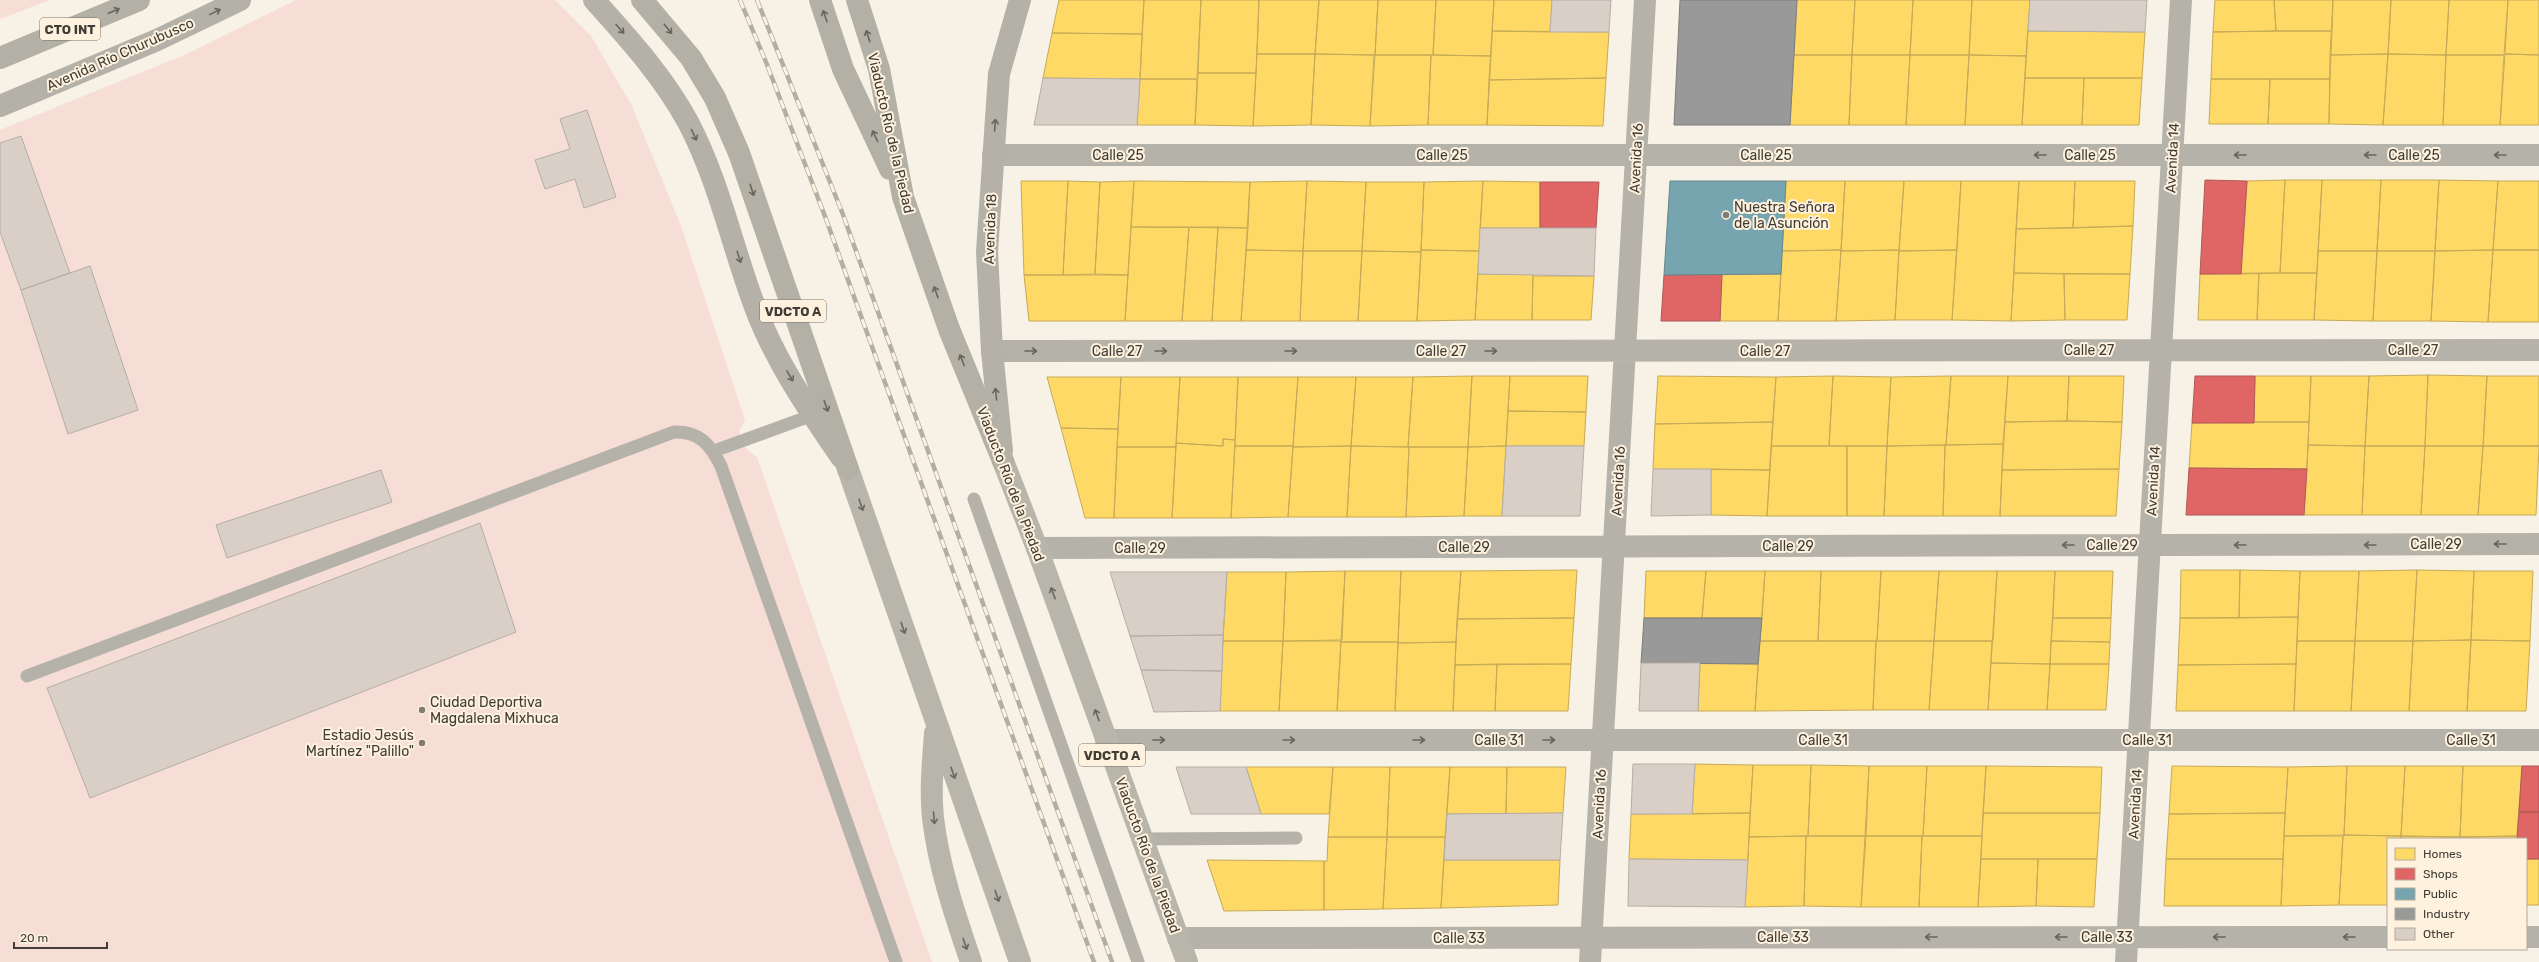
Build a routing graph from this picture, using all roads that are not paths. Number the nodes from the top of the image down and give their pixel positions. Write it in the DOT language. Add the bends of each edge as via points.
graph roads {
  1 [pos="139,0"];
  2 [pos="240,0"];
  3 [pos="594,0"];
  4 [pos="642,0"];
  5 [pos="820,0"];
  6 [pos="857,0"];
  7 [pos="1020,0"];
  8 [pos="1645,0"];
  9 [pos="2181,0"];
  10 [pos="0,58"];
  11 [pos="0,106"];
  12 [pos="993,155"];
  13 [pos="1636,155"];
  14 [pos="2172,155"];
  15 [pos="2539,155"];
  16 [pos="903,197"];
  17 [pos="2161,350"];
  18 [pos="2539,350"];
  19 [pos="992,351"];
  20 [pos="1625,351"];
  21 [pos="813,415"];
  22 [pos="714,451"];
  23 [pos="1003,461"];
  24 [pos="848,469"];
  25 [pos="974,499"];
  26 [pos="2539,544"];
  27 [pos="2150,545"];
  28 [pos="1614,547"];
  29 [pos="1037,548"];
  30 [pos="27,676"];
  31 [pos="936,724"];
  32 [pos="1106,740"];
  33 [pos="1603,740"];
  34 [pos="2138,740"];
  35 [pos="2539,740"];
  36 [pos="1296,838"];
  37 [pos="1142,839"];
  38 [pos="2527,936"];
  39 [pos="2539,936"];
  40 [pos="2127,937"];
  41 [pos="2387,937"];
  42 [pos="1178,938"];
  43 [pos="1592,938"];
  44 [pos="896,962"];
  45 [pos="971,962"];
  46 [pos="1020,962"];
  47 [pos="1138,962"];
  48 [pos="1187,962"];
  49 [pos="1590,962"];
  50 [pos="2126,962"];
  10 -- 1 [label="highway, CTO INT, one-way"];
  11 -- 2 [label="main road, Avenida Río Churubusco, one-way" via="157,40"];
  3 -- 21 [label="main road, one-way" via="651,64 688,122 718,193 756,308 776,351"];
  4 -- 24 [label="highway, VDCTO A, one-way" via="691,58 718,105 739,153"];
  16 -- 5 [label="highway, one-way" via="843,69"];
  16 -- 6 [label="highway, Viaducto Río de la Piedad / VDCTO A, one-way" via="879,69"];
  12 -- 7 [label="main road, Avenida 18, one-way" via="999,74"];
  8 -- 13 [label="street, Avenida 16"];
  9 -- 14 [label="street, Avenida 14"];
  12 -- 13 [label="street, Calle 25"];
  12 -- 19 [label="main road, Avenida 18" via="987,252"];
  14 -- 13 [label="street, Calle 25, one-way"];
  13 -- 20 [label="street, Avenida 16"];
  15 -- 14 [label="street, Calle 25, one-way"];
  14 -- 17 [label="street, Avenida 14"];
  23 -- 16 [label="highway, Viaducto Río de la Piedad / VDCTO A, one-way" via="949,328"];
  17 -- 18 [label="street, Calle 27"];
  17 -- 20 [label="street, Calle 27"];
  17 -- 27 [label="street, Avenida 14"];
  19 -- 20 [label="street, Calle 27, one-way"];
  23 -- 19 [label="main road, Avenida 18, one-way"];
  20 -- 28 [label="street, Avenida 16"];
  21 -- 22 [label="lane"];
  21 -- 24 [label="main road"];
  22 -- 30 [label="lane" via="704,439 687,432 674,432"];
  22 -- 44 [label="lane"];
  23 -- 29 [label="main road, Viaducto Río de la Piedad / VDCTO A"];
  24 -- 31 [label="main road, VDCTO A, one-way"];
  25 -- 47 [label="lane"];
  26 -- 27 [label="street, Calle 29, one-way"];
  27 -- 28 [label="street, Calle 29, one-way"];
  27 -- 34 [label="street, Avenida 14"];
  28 -- 29 [label="street, Calle 29"];
  28 -- 33 [label="street, Avenida 16"];
  32 -- 29 [label="main road, Viaducto Río de la Piedad / VDCTO A, one-way"];
  31 -- 45 [label="main road, one-way" via="932,781 938,852 951,903"];
  31 -- 46 [label="main road, VDCTO A, one-way"];
  32 -- 33 [label="street, Calle 31, one-way"];
  32 -- 37 [label="main road, Viaducto Río de la Piedad / VDCTO A"];
  33 -- 34 [label="street, Calle 31"];
  33 -- 43 [label="street, Avenida 16"];
  34 -- 35 [label="street, Calle 31"];
  34 -- 40 [label="street, Avenida 14"];
  36 -- 37 [label="lane"];
  37 -- 42 [label="main road, Viaducto Río de la Piedad / VDCTO A"];
  38 -- 39 [label="street"];
  41 -- 40 [label="street, Calle 33, one-way"];
  40 -- 43 [label="street, Calle 33, one-way"];
  40 -- 50 [label="street, Avenida 14"];
  42 -- 43 [label="street, Calle 33"];
  42 -- 48 [label="main road, Viaducto Río de la Piedad / VDCTO A"];
  43 -- 49 [label="street, Avenida 16"];
}
